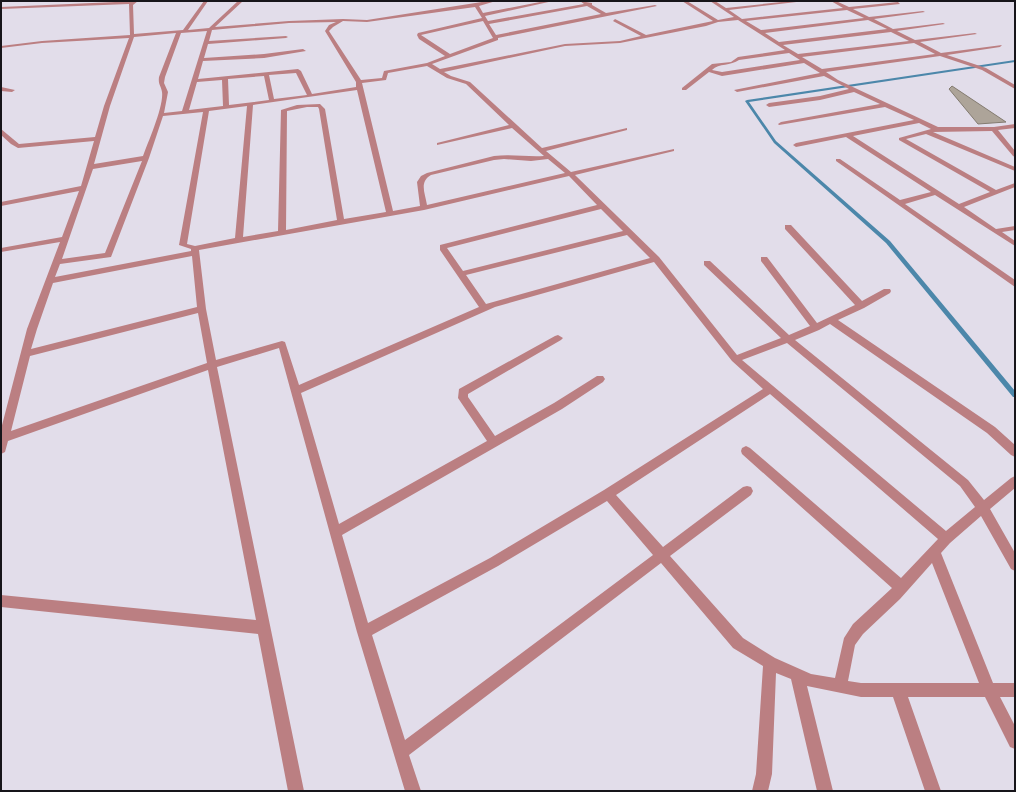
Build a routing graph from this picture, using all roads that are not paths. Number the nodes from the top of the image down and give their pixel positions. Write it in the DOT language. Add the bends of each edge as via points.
graph roads {
  1 [pos="36,1"];
  2 [pos="70,1"];
  3 [pos="136,1"];
  4 [pos="206,1"];
  5 [pos="241,1"];
  6 [pos="494,1"];
  7 [pos="526,1"];
  8 [pos="551,1"];
  9 [pos="582,1"];
  10 [pos="684,1"];
  11 [pos="712,1"];
  12 [pos="803,1"];
  13 [pos="833,1"];
  14 [pos="93,2"];
  15 [pos="898,3"];
  16 [pos="590,4"];
  17 [pos="66,5"];
  18 [pos="476,5"];
  19 [pos="532,5"];
  20 [pos="29,6"];
  21 [pos="654,6"];
  22 [pos="1,8"];
  23 [pos="726,9"];
  24 [pos="848,9"];
  25 [pos="546,12"];
  26 [pos="924,12"];
  27 [pos="605,14"];
  28 [pos="485,19"];
  29 [pos="741,19"];
  30 [pos="869,19"];
  31 [pos="343,20"];
  32 [pos="615,20"];
  33 [pos="717,21"];
  34 [pos="943,24"];
  35 [pos="210,29"];
  36 [pos="891,30"];
  37 [pos="182,32"];
  38 [pos="760,32"];
  39 [pos="975,34"];
  40 [pos="132,36"];
  41 [pos="286,37"];
  42 [pos="495,37"];
  43 [pos="645,37"];
  44 [pos="916,42"];
  45 [pos="206,43"];
  46 [pos="778,44"];
  47 [pos="1,46"];
  48 [pos="1000,46"];
  49 [pos="303,51"];
  50 [pos="790,52"];
  51 [pos="940,54"];
  52 [pos="449,56"];
  53 [pos="798,56"];
  54 [pos="201,60"];
  55 [pos="806,61"];
  56 [pos="428,64"];
  57 [pos="707,70"];
  58 [pos="440,71"];
  59 [pos="823,73"];
  60 [pos="266,74"];
  61 [pos="226,78"];
  62 [pos="195,80"];
  63 [pos="359,85"];
  64 [pos="1015,87"];
  65 [pos="1,89"];
  66 [pos="684,89"];
  67 [pos="851,89"];
  68 [pos="12,90"];
  69 [pos="736,90"];
  70 [pos="310,96"];
  71 [pos="272,101"];
  72 [pos="250,104"];
  73 [pos="885,104"];
  74 [pos="769,105"];
  75 [pos="226,107"];
  76 [pos="206,109"];
  77 [pos="185,112"];
  78 [pos="161,115"];
  79 [pos="920,121"];
  80 [pos="781,124"];
  81 [pos="514,126"];
  82 [pos="1015,126"];
  83 [pos="625,128"];
  84 [pos="937,129"];
  85 [pos="994,129"];
  86 [pos="1,131"];
  87 [pos="927,132"];
  88 [pos="847,135"];
  89 [pos="98,139"];
  90 [pos="439,144"];
  91 [pos="796,145"];
  92 [pos="541,150"];
  93 [pos="672,150"];
  94 [pos="1015,155"];
  95 [pos="549,157"];
  96 [pos="146,158"];
  97 [pos="838,160"];
  98 [pos="90,167"];
  99 [pos="1015,169"];
  100 [pos="570,174"];
  101 [pos="1015,185"];
  102 [pos="83,188"];
  103 [pos="1006,189"];
  104 [pos="936,192"];
  105 [pos="997,193"];
  106 [pos="1015,193"];
  107 [pos="899,203"];
  108 [pos="1,204"];
  109 [pos="603,206"];
  110 [pos="958,207"];
  111 [pos="424,208"];
  112 [pos="390,214"];
  113 [pos="341,222"];
  114 [pos="788,227"];
  115 [pos="1015,228"];
  116 [pos="995,231"];
  117 [pos="282,232"];
  118 [pos="629,232"];
  119 [pos="65,239"];
  120 [pos="239,240"];
  121 [pos="1015,244"];
  122 [pos="1,250"];
  123 [pos="196,251"];
  124 [pos="656,259"];
  125 [pos="764,259"];
  126 [pos="57,262"];
  127 [pos="707,263"];
  128 [pos="461,274"];
  129 [pos="50,281"];
  130 [pos="1015,284"];
  131 [pos="887,291"];
  132 [pos="861,306"];
  133 [pos="484,308"];
  134 [pos="202,309"];
  135 [pos="832,321"];
  136 [pos="816,328"];
  137 [pos="558,338"];
  138 [pos="789,340"];
  139 [pos="26,354"];
  140 [pos="735,359"];
  141 [pos="212,365"];
  142 [pos="600,379"];
  143 [pos="770,389"];
  144 [pos="295,391"];
  145 [pos="5,421"];
  146 [pos="2,443"];
  147 [pos="494,443"];
  148 [pos="746,451"];
  149 [pos="1015,452"];
  150 [pos="1015,481"];
  151 [pos="747,490"];
  152 [pos="608,494"];
  153 [pos="983,508"];
  154 [pos="336,532"];
  155 [pos="946,539"];
  156 [pos="934,552"];
  157 [pos="662,556"];
  158 [pos="1015,565"];
  159 [pos="901,587"];
  160 [pos="1,601"];
  161 [pos="264,628"];
  162 [pos="364,632"];
  163 [pos="770,663"];
  164 [pos="797,675"];
  165 [pos="840,686"];
  166 [pos="898,690"];
  167 [pos="989,690"];
  168 [pos="1015,690"];
  169 [pos="1015,742"];
  170 [pos="401,752"];
  171 [pos="296,791"];
  172 [pos="413,791"];
  173 [pos="760,791"];
  174 [pos="825,791"];
  175 [pos="933,791"];
  1 -- 20 [label="street"];
  2 -- 17 [label="street"];
  3 -- 14 [label="street"];
  3 -- 40 [label="street" via="131,4"];
  4 -- 37 [label="street"];
  5 -- 35 [label="street"];
  6 -- 18 [label="street"];
  7 -- 19 [label="street"];
  8 -- 19 [label="street"];
  9 -- 16 [label="street"];
  10 -- 33 [label="street"];
  11 -- 23 [label="street"];
  12 -- 23 [label="street"];
  13 -- 24 [label="street"];
  14 -- 17 [label="street"];
  15 -- 24 [label="street"];
  16 -- 25 [label="street"];
  16 -- 27 [label="street"];
  17 -- 20 [label="street"];
  18 -- 28 [label="street"];
  18 -- 31 [label="street" via="367,21"];
  19 -- 25 [label="street"];
  19 -- 28 [label="street"];
  20 -- 22 [label="street"];
  21 -- 27 [label="street"];
  23 -- 29 [label="street"];
  24 -- 29 [label="street"];
  24 -- 30 [label="street"];
  25 -- 28 [label="street"];
  26 -- 30 [label="street"];
  27 -- 42 [label="street"];
  28 -- 42 [label="street"];
  28 -- 52 [label="street" via="420,33 421,38"];
  29 -- 33 [label="street"];
  29 -- 38 [label="street"];
  30 -- 36 [label="street"];
  30 -- 38 [label="street"];
  31 -- 35 [label="street"];
  31 -- 63 [label="street" via="330,26 327,31"];
  32 -- 43 [label="street"];
  33 -- 43 [label="street"];
  34 -- 36 [label="street"];
  35 -- 37 [label="street"];
  35 -- 45 [label="street"];
  36 -- 44 [label="street"];
  36 -- 46 [label="street"];
  37 -- 40 [label="street"];
  37 -- 78 [label="street" via="162,77 161,83 165,92"];
  38 -- 46 [label="street"];
  39 -- 44 [label="street"];
  40 -- 47 [label="street"];
  40 -- 89 [label="street"];
  41 -- 45 [label="street"];
  42 -- 52 [label="street" via="496,39"];
  43 -- 58 [label="street" via="620,42 565,46"];
  44 -- 51 [label="street"];
  44 -- 53 [label="street"];
  45 -- 54 [label="street"];
  46 -- 50 [label="street"];
  48 -- 51 [label="street"];
  49 -- 54 [label="street"];
  50 -- 53 [label="street"];
  50 -- 57 [label="street" via="738,59 714,65"];
  51 -- 59 [label="street"];
  51 -- 64 [label="street" via="984,69"];
  52 -- 56 [label="street"];
  53 -- 55 [label="street"];
  54 -- 62 [label="street"];
  55 -- 57 [label="street" via="722,74"];
  55 -- 59 [label="street"];
  56 -- 58 [label="street"];
  56 -- 63 [label="street" via="386,72 384,79"];
  57 -- 66 [label="street"];
  58 -- 81 [label="street" via="468,83"];
  59 -- 67 [label="street"];
  59 -- 69 [label="street"];
  60 -- 61 [label="street"];
  60 -- 70 [label="street" via="298,71"];
  60 -- 71 [label="street"];
  61 -- 62 [label="street"];
  61 -- 75 [label="street"];
  62 -- 77 [label="street"];
  63 -- 70 [label="street"];
  63 -- 112 [label="street"];
  65 -- 68 [label="street"];
  67 -- 73 [label="street"];
  67 -- 74 [label="street" via="816,99"];
  70 -- 71 [label="street"];
  71 -- 72 [label="street"];
  72 -- 75 [label="street"];
  72 -- 120 [label="street"];
  73 -- 79 [label="street"];
  73 -- 80 [label="street"];
  75 -- 76 [label="street"];
  76 -- 77 [label="street"];
  76 -- 123 [label="street" via="183,245"];
  77 -- 78 [label="street"];
  78 -- 96 [label="street"];
  79 -- 84 [label="street"];
  79 -- 88 [label="street"];
  81 -- 90 [label="street"];
  81 -- 92 [label="street"];
  82 -- 85 [label="street"];
  83 -- 92 [label="street"];
  84 -- 85 [label="street"];
  84 -- 87 [label="street"];
  85 -- 94 [label="street"];
  86 -- 89 [label="street" via="18,146"];
  87 -- 99 [label="street"];
  87 -- 105 [label="street" via="901,139"];
  88 -- 91 [label="street"];
  88 -- 104 [label="street"];
  89 -- 98 [label="street"];
  92 -- 95 [label="street"];
  93 -- 100 [label="street"];
  95 -- 100 [label="street"];
  95 -- 111 [label="street" via="494,158 429,174 422,177 420,182"];
  96 -- 98 [label="street"];
  96 -- 126 [label="street" via="108,255"];
  97 -- 107 [label="street"];
  98 -- 102 [label="street"];
  100 -- 109 [label="street"];
  100 -- 111 [label="street"];
  101 -- 103 [label="street"];
  102 -- 108 [label="street"];
  102 -- 119 [label="street"];
  103 -- 105 [label="street"];
  103 -- 106 [label="street"];
  104 -- 107 [label="street"];
  104 -- 110 [label="street"];
  105 -- 110 [label="street"];
  107 -- 130 [label="street"];
  109 -- 118 [label="street"];
  109 -- 128 [label="street" via="446,245 443,247 444,250"];
  110 -- 116 [label="street"];
  111 -- 112 [label="street"];
  112 -- 113 [label="street"];
  113 -- 117 [label="street"];
  113 -- 117 [label="street" via="322,108 315,105 289,108 284,110"];
  114 -- 132 [label="street"];
  115 -- 116 [label="street"];
  116 -- 121 [label="street"];
  117 -- 120 [label="street"];
  118 -- 124 [label="street"];
  118 -- 128 [label="street"];
  119 -- 122 [label="street"];
  119 -- 126 [label="street"];
  120 -- 123 [label="street"];
  123 -- 129 [label="street"];
  123 -- 134 [label="street"];
  124 -- 133 [label="street"];
  124 -- 140 [label="street"];
  125 -- 136 [label="street"];
  126 -- 129 [label="street"];
  127 -- 138 [label="street"];
  128 -- 133 [label="street"];
  129 -- 139 [label="street" via="32,329"];
  131 -- 132 [label="street"];
  132 -- 135 [label="street"];
  133 -- 144 [label="street"];
  134 -- 139 [label="street"];
  134 -- 141 [label="street"];
  135 -- 136 [label="street"];
  135 -- 149 [label="street" via="991,430"];
  136 -- 138 [label="street"];
  137 -- 147 [label="street" via="463,392 463,398"];
  138 -- 140 [label="street"];
  138 -- 153 [label="street" via="953,473"];
  139 -- 145 [label="street"];
  140 -- 143 [label="street"];
  141 -- 144 [label="street" via="282,344"];
  141 -- 146 [label="street"];
  141 -- 161 [label="street"];
  142 -- 147 [label="street"];
  143 -- 152 [label="street"];
  143 -- 155 [label="street"];
  144 -- 154 [label="street"];
  145 -- 146 [label="street"];
  147 -- 154 [label="street"];
  148 -- 159 [label="street"];
  150 -- 153 [label="street"];
  151 -- 157 [label="street"];
  152 -- 157 [label="street"];
  152 -- 162 [label="street" via="494,562"];
  153 -- 155 [label="street"];
  153 -- 158 [label="street"];
  154 -- 162 [label="street"];
  155 -- 156 [label="street"];
  156 -- 159 [label="street"];
  156 -- 167 [label="street"];
  157 -- 163 [label="street" via="738,643"];
  157 -- 170 [label="street"];
  159 -- 165 [label="street" via="858,629 849,642"];
  160 -- 161 [label="street"];
  161 -- 171 [label="street"];
  162 -- 170 [label="street"];
  163 -- 164 [label="street"];
  163 -- 173 [label="street" via="764,774"];
  164 -- 165 [label="street" via="811,681"];
  164 -- 174 [label="street"];
  165 -- 166 [label="street" via="861,690"];
  166 -- 167 [label="street"];
  166 -- 175 [label="street"];
  167 -- 168 [label="street"];
  167 -- 169 [label="street"];
  170 -- 172 [label="street"];
}
